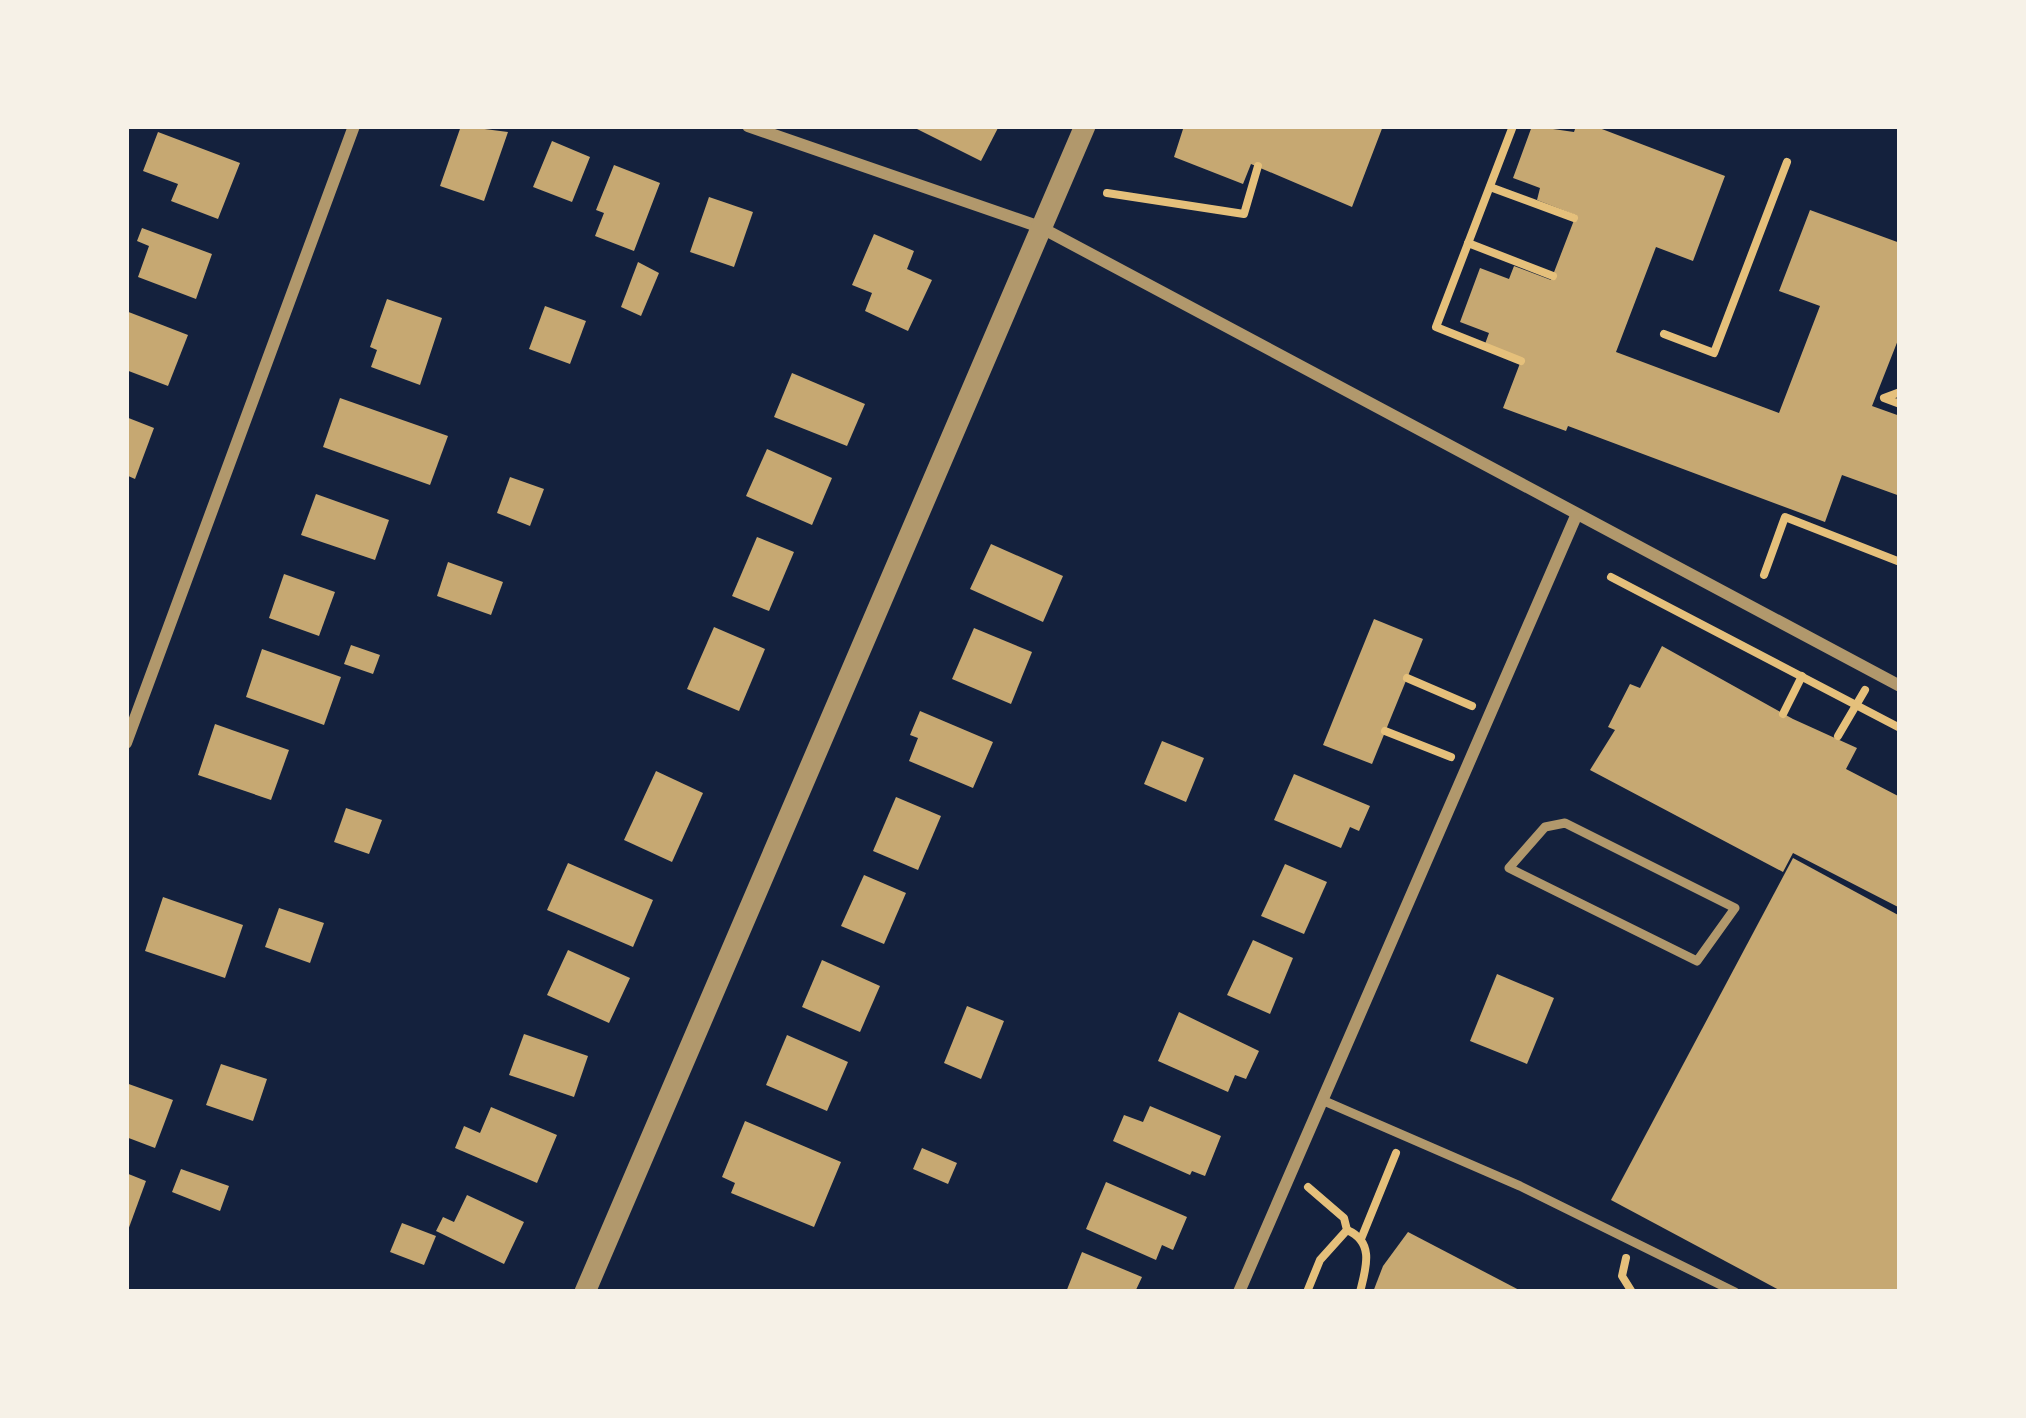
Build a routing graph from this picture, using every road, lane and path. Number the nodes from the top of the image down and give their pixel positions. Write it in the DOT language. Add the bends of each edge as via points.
graph roads {
  1 [pos="354,126"];
  2 [pos="748,126"];
  3 [pos="1084,126"];
  4 [pos="1513,126"];
  5 [pos="1787,162"];
  6 [pos="1258,166"];
  7 [pos="1490,187"];
  8 [pos="1107,193"];
  9 [pos="1574,218"];
  10 [pos="1040,227"];
  11 [pos="1468,243"];
  12 [pos="1553,276"];
  13 [pos="1664,334"];
  14 [pos="1521,362"];
  15 [pos="1900,392"];
  16 [pos="1884,398"];
  17 [pos="1900,404"];
  18 [pos="1880,409"];
  19 [pos="1576,517"];
  20 [pos="1900,562"];
  21 [pos="1764,575"];
  22 [pos="1612,577"];
  23 [pos="1874,673"];
  24 [pos="1802,676"];
  25 [pos="1407,678"];
  26 [pos="1900,686"];
  27 [pos="1856,705"];
  28 [pos="1491,713"];
  29 [pos="1783,714"];
  30 [pos="1900,728"];
  31 [pos="1385,731"];
  32 [pos="1838,736"];
  33 [pos="126,743"];
  34 [pos="1468,764"];
  35 [pos="1509,868"];
  36 [pos="1322,1100"];
  37 [pos="1394,1156"];
  38 [pos="1327,1205"];
  39 [pos="1347,1230"];
  40 [pos="1361,1239"];
  41 [pos="586,1292"];
  42 [pos="1239,1292"];
  43 [pos="1307,1292"];
  44 [pos="1360,1292"];
  45 [pos="1735,1292"];
  1 -- 33 [label="street"];
  2 -- 10 [label="street"];
  3 -- 10 [label="street"];
  4 -- 7 [label="path"];
  5 -- 13 [label="path" via="1714,353"];
  6 -- 8 [label="path" via="1244,214"];
  7 -- 9 [label="path"];
  7 -- 11 [label="path"];
  10 -- 19 [label="street"];
  10 -- 41 [label="street"];
  11 -- 12 [label="path"];
  11 -- 14 [label="path" via="1436,327"];
  15 -- 16 [label="path"];
  16 -- 17 [label="path"];
  16 -- 18 [label="path"];
  19 -- 23 [label="street"];
  19 -- 28 [label="street"];
  20 -- 21 [label="path" via="1787,513"];
  22 -- 24 [label="path"];
  23 -- 26 [label="street"];
  23 -- 27 [label="path"];
  24 -- 27 [label="path"];
  24 -- 29 [label="path"];
  25 -- 28 [label="path"];
  27 -- 30 [label="path"];
  27 -- 32 [label="path"];
  28 -- 34 [label="street"];
  31 -- 34 [label="path"];
  34 -- 36 [label="street"];
  35 -- 35 [label="lane" via="1545,827 1565,823 1735,908 1696,961"];
  36 -- 42 [label="street"];
  36 -- 45 [label="lane"];
  37 -- 40 [label="path"];
  38 -- 39 [label="path"];
  39 -- 40 [label="path"];
  39 -- 43 [label="path" via="1320,1260"];
  40 -- 44 [label="path" via="1367,1253"];
}
